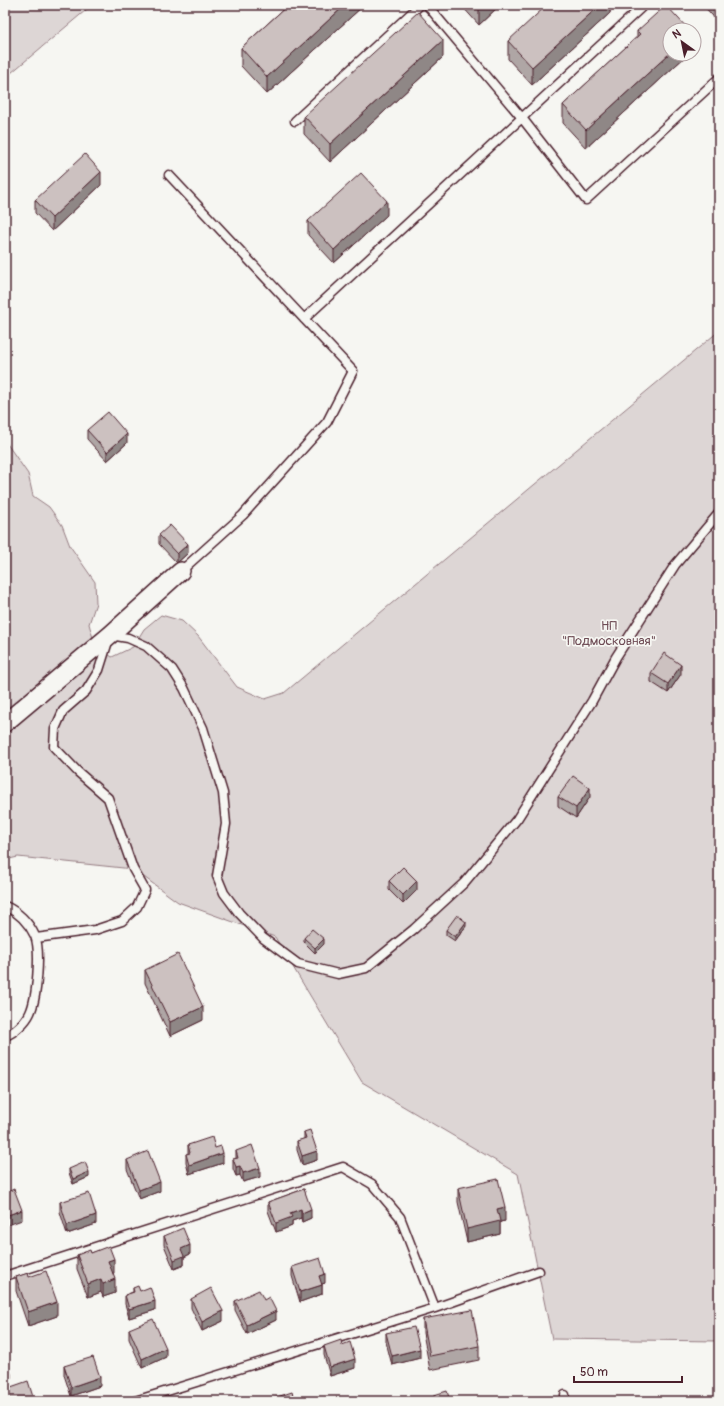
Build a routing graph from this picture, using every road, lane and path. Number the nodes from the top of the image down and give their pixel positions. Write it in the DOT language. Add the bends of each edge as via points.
graph roads {
  1 [pos="420,5"];
  2 [pos="427,5"];
  3 [pos="644,5"];
  4 [pos="719,78"];
  5 [pos="522,118"];
  6 [pos="295,121"];
  7 [pos="169,175"];
  8 [pos="304,318"];
  9 [pos="719,513"];
  10 [pos="181,571"];
  11 [pos="110,635"];
  12 [pos="5,723"];
  13 [pos="5,906"];
  14 [pos="36,938"];
  15 [pos="5,1036"];
  16 [pos="540,1272"];
  17 [pos="5,1276"];
  18 [pos="435,1308"];
  19 [pos="135,1401"];
  1 -- 6 [label="lane"];
  2 -- 5 [label="lane"];
  3 -- 5 [label="lane"];
  4 -- 5 [label="lane" via="586,200"];
  5 -- 8 [label="lane"];
  7 -- 8 [label="lane"];
  8 -- 10 [label="lane" via="353,371 327,422 243,516"];
  9 -- 11 [label="lane" via="675,565 616,656 592,701 517,819 464,883 414,929 366,968 338,974 298,964 263,938 239,913 224,892 217,876 226,824 222,793 202,728 184,688 172,669 146,646 128,638"];
  10 -- 11 [label="street"];
  11 -- 12 [label="street"];
  11 -- 14 [label="lane" via="99,670 86,692 63,711 55,729 54,747 108,798 133,869 144,890 137,907 122,921 95,930"];
  13 -- 14 [label="lane" via="29,925"];
  14 -- 15 [label="lane" via="38,967 36,991 30,1013 20,1025"];
  16 -- 18 [label="lane"];
  17 -- 18 [label="lane" via="343,1167 372,1184 400,1217"];
  18 -- 19 [label="lane"];
}
